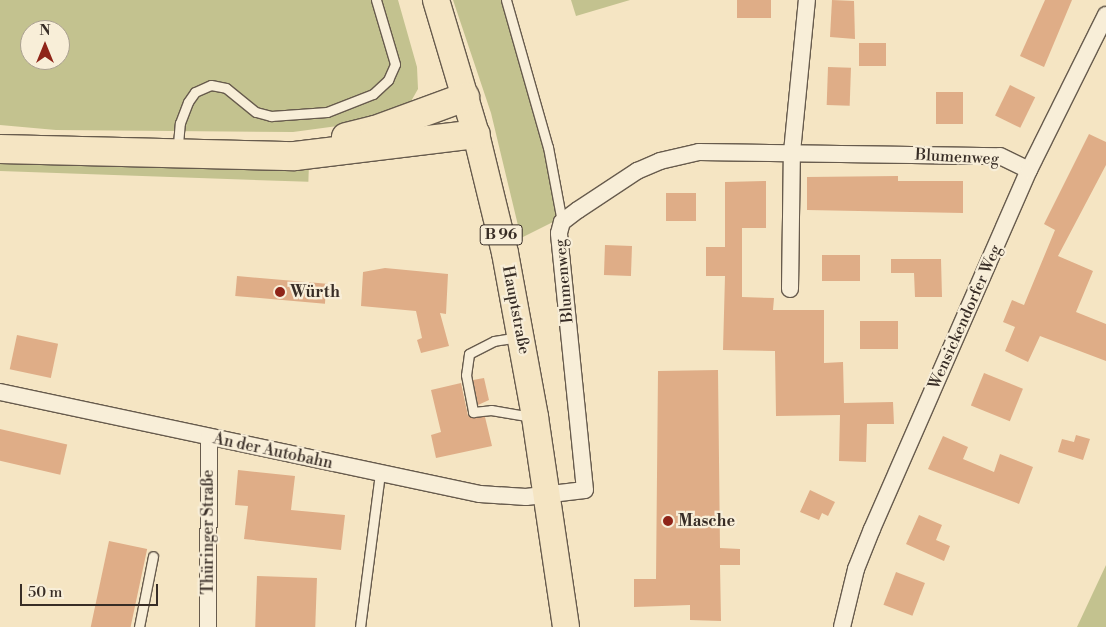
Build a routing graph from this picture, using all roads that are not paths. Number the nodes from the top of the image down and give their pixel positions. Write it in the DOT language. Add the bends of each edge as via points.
graph roads {
  1 [pos="376,0"];
  2 [pos="436,0"];
  3 [pos="506,0"];
  4 [pos="807,0"];
  5 [pos="1106,15"];
  6 [pos="465,97"];
  7 [pos="476,134"];
  8 [pos="0,138"];
  9 [pos="178,144"];
  10 [pos="0,149"];
  11 [pos="792,152"];
  12 [pos="1029,170"];
  13 [pos="562,222"];
  14 [pos="790,289"];
  15 [pos="522,336"];
  16 [pos="0,392"];
  17 [pos="535,417"];
  18 [pos="209,437"];
  19 [pos="380,473"];
  20 [pos="547,494"];
  21 [pos="154,556"];
  22 [pos="139,627"];
  23 [pos="208,627"];
  24 [pos="360,627"];
  25 [pos="566,627"];
  26 [pos="842,627"];
  1 -- 9 [label="lane" via="395,64 388,80 373,94 327,112 271,116 256,112 226,88 211,85 195,92 188,102 180,123"];
  2 -- 6 [label="main road, Hauptstraße / B 96"];
  3 -- 13 [label="lane" via="548,147"];
  4 -- 11 [label="street"];
  5 -- 12 [label="street, Wensickendorfer Weg"];
  6 -- 7 [label="main road, Hauptstraße / B 96"];
  6 -- 9 [label="highway" via="375,130 343,137 281,144"];
  7 -- 10 [label="highway" via="295,156"];
  7 -- 15 [label="main road, Hauptstraße / B 96"];
  8 -- 9 [label="highway"];
  11 -- 12 [label="street, Blumenweg" via="1000,156"];
  11 -- 13 [label="street, Blumenweg" via="699,152 669,158 637,171"];
  11 -- 14 [label="street"];
  12 -- 26 [label="street, Wensickendorfer Weg" via="872,529 856,569"];
  13 -- 20 [label="street, Blumenweg" via="560,251 585,490"];
  15 -- 17 [label="main road, Hauptstraße / B 96"];
  15 -- 17 [label="lane" via="488,344 469,354 466,375 473,412 491,410"];
  16 -- 18 [label="street, An der Autobahn"];
  17 -- 20 [label="main road, Hauptstraße / B 96"];
  18 -- 19 [label="street, An der Autobahn"];
  18 -- 23 [label="street, Thüringer Straße"];
  19 -- 20 [label="street, An der Autobahn" via="480,494"];
  19 -- 24 [label="lane"];
  20 -- 25 [label="main road, Hauptstraße / B 96"];
  21 -- 22 [label="lane"];
}
